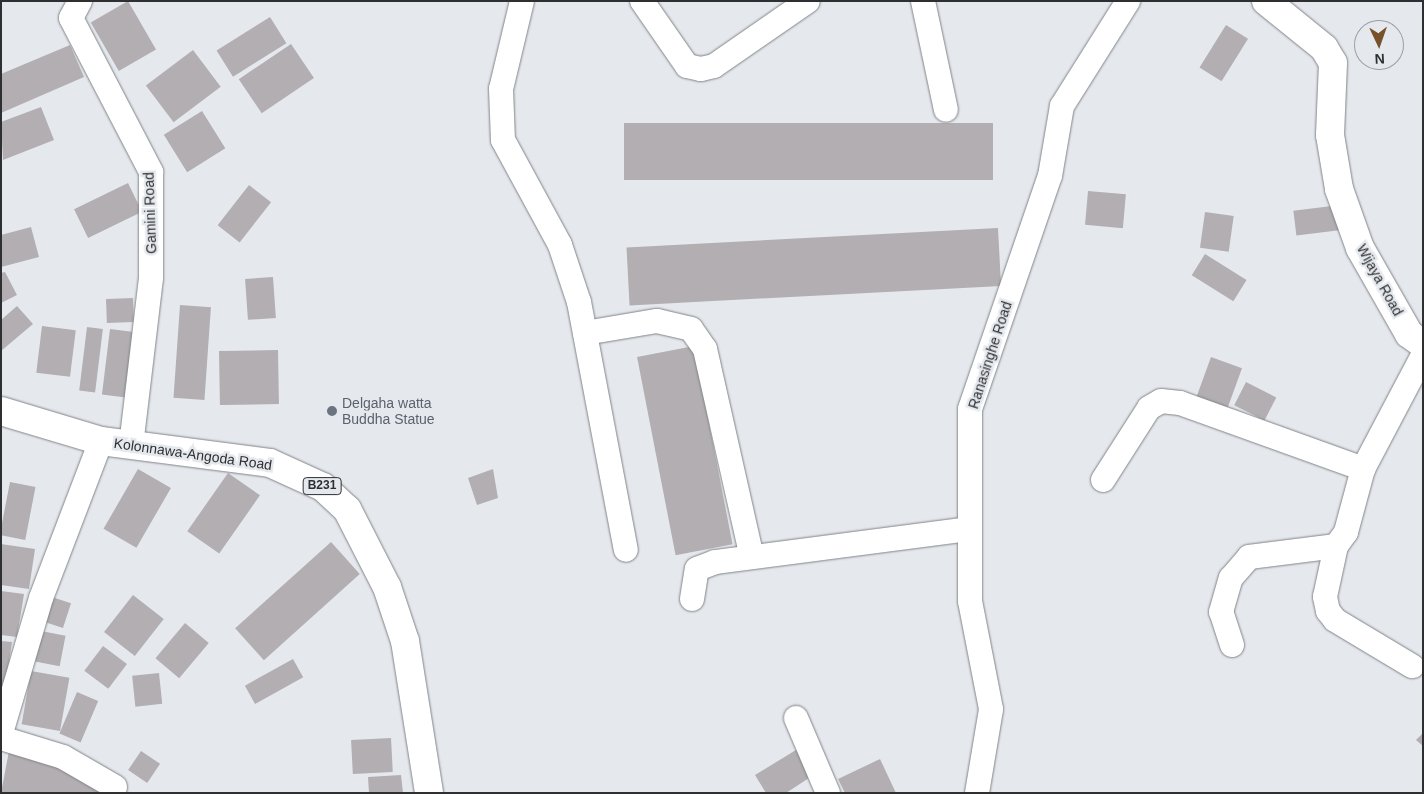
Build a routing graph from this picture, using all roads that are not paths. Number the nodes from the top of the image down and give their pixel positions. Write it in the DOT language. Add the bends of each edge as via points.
graph roads {
  1 [pos="80,1"];
  2 [pos="522,1"];
  3 [pos="808,1"];
  4 [pos="923,1"];
  5 [pos="1128,1"];
  6 [pos="1266,1"];
  7 [pos="652,5"];
  8 [pos="946,110"];
  9 [pos="585,333"];
  10 [pos="1423,344"];
  11 [pos="1423,355"];
  12 [pos="5,418"];
  13 [pos="102,441"];
  14 [pos="131,446"];
  15 [pos="1363,469"];
  16 [pos="1103,480"];
  17 [pos="968,530"];
  18 [pos="1336,546"];
  19 [pos="626,550"];
  20 [pos="752,557"];
  21 [pos="692,599"];
  22 [pos="1232,645"];
  23 [pos="1412,666"];
  24 [pos="796,718"];
  25 [pos="1,733"];
  26 [pos="1,738"];
  27 [pos="115,787"];
  28 [pos="429,793"];
  29 [pos="828,793"];
  30 [pos="977,793"];
  1 -- 14 [label="street, Gamini Road" via="71,18 151,172 151,278"];
  2 -- 9 [label="street" via="501,89 503,140 560,245"];
  3 -- 7 [label="street" via="714,66 701,69 687,66"];
  4 -- 8 [label="street"];
  5 -- 17 [label="street, Ranasinghe Road" via="1062,106 1050,176 970,409"];
  6 -- 10 [label="main road, Wijaya Road" via="1324,48 1333,63 1330,135 1340,189 1360,248 1409,334"];
  9 -- 19 [label="street"];
  9 -- 20 [label="street" via="657,321 691,329 705,349"];
  11 -- 15 [label="street"];
  12 -- 13 [label="main road, Kolonnawa-Angoda Road / B231"];
  13 -- 14 [label="main road, Kolonnawa-Angoda Road / B231"];
  13 -- 25 [label="street" via="41,598"];
  14 -- 28 [label="main road, Kolonnawa-Angoda Road / B231" via="288,468 323,487 347,509 388,587 405,641"];
  15 -- 16 [label="street" via="1180,403 1161,402 1149,408"];
  15 -- 18 [label="street" via="1346,532"];
  17 -- 20 [label="street"];
  17 -- 30 [label="street, Ranasinghe Road" via="970,600 991,708"];
  18 -- 22 [label="street" via="1249,557 1231,578 1221,612"];
  18 -- 23 [label="street" via="1325,597 1328,611 1335,620"];
  20 -- 21 [label="street" via="697,569"];
  24 -- 29 [label="street"];
  26 -- 27 [label="street" via="63,758"];
}
